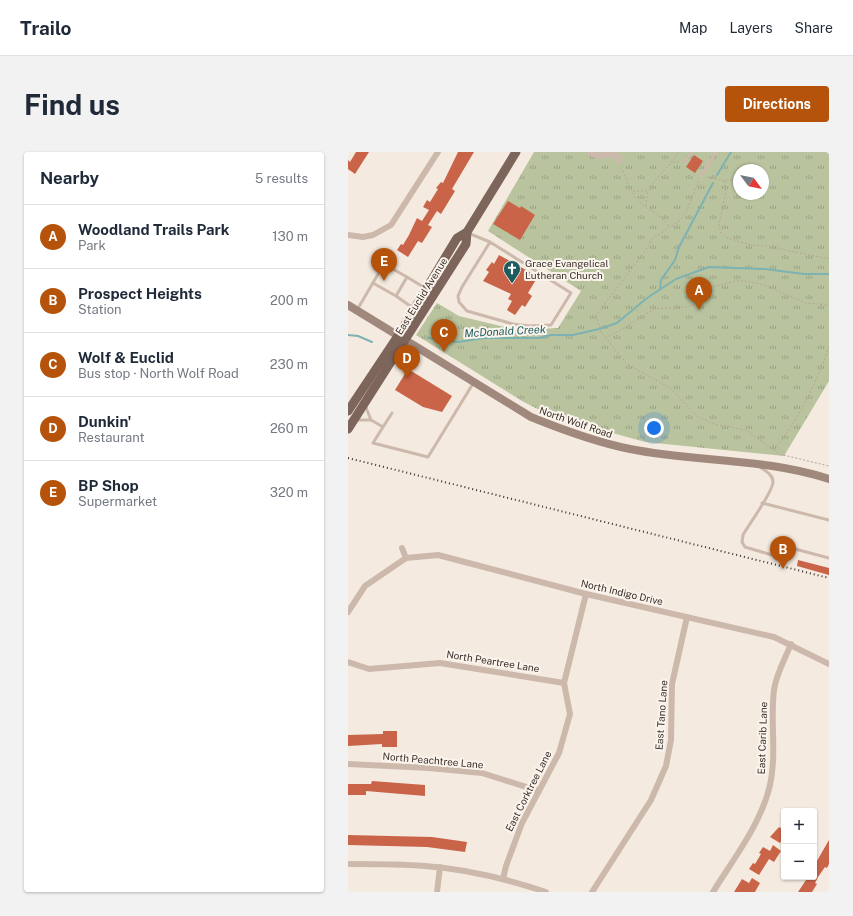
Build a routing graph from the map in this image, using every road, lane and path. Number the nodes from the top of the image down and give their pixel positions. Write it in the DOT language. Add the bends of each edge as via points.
graph roads {
  1 [pos="438,152"];
  2 [pos="516,152"];
  3 [pos="589,152"];
  4 [pos="678,152"];
  5 [pos="691,152"];
  6 [pos="716,152"];
  7 [pos="619,161"];
  8 [pos="673,162"];
  9 [pos="685,162"];
  10 [pos="701,176"];
  11 [pos="733,179"];
  12 [pos="725,181"];
  13 [pos="632,191"];
  14 [pos="648,191"];
  15 [pos="647,207"];
  16 [pos="669,228"];
  17 [pos="467,232"];
  18 [pos="348,235"];
  19 [pos="490,242"];
  20 [pos="829,259"];
  21 [pos="407,277"];
  22 [pos="373,283"];
  23 [pos="427,289"];
  24 [pos="396,296"];
  25 [pos="348,305"];
  26 [pos="829,305"];
  27 [pos="415,309"];
  28 [pos="357,311"];
  29 [pos="402,338"];
  30 [pos="605,338"];
  31 [pos="829,347"];
  32 [pos="474,382"];
  33 [pos="364,403"];
  34 [pos="348,411"];
  35 [pos="392,412"];
  36 [pos="354,420"];
  37 [pos="371,420"];
  38 [pos="383,426"];
  39 [pos="348,429"];
  40 [pos="774,450"];
  41 [pos="755,465"];
  42 [pos="829,466"];
  43 [pos="829,479"];
  44 [pos="762,503"];
  45 [pos="829,520"];
  46 [pos="402,548"];
  47 [pos="406,558"];
  48 [pos="829,558"];
  49 [pos="586,594"];
  50 [pos="348,612"];
  51 [pos="687,617"];
  52 [pos="791,644"];
  53 [pos="348,662"];
  54 [pos="829,664"];
  55 [pos="564,683"];
  56 [pos="348,764"];
  57 [pos="538,791"];
  58 [pos="348,864"];
  59 [pos="440,867"];
  60 [pos="503,879"];
  61 [pos="437,892"];
  62 [pos="545,892"];
  63 [pos="592,892"];
  64 [pos="712,892"];
  1 -- 18 [label="street" via="391,224 373,235"];
  2 -- 17 [label="main road, East Euclid Avenue"];
  3 -- 7 [label="street" via="597,156 612,154 618,157"];
  4 -- 8 [label="path"];
  5 -- 9 [label="lane"];
  6 -- 10 [label="lane"];
  7 -- 13 [label="path"];
  8 -- 9 [label="path"];
  8 -- 14 [label="path" via="658,175"];
  10 -- 12 [label="path"];
  10 -- 16 [label="path" via="685,214"];
  11 -- 12 [label="path"];
  12 -- 20 [label="path" via="726,191 719,225 721,234 726,238"];
  13 -- 14 [label="path"];
  13 -- 15 [label="path" via="640,204"];
  14 -- 15 [label="path"];
  15 -- 16 [label="path" via="664,219"];
  16 -- 30 [label="path" via="652,239 627,276 600,308 596,315"];
  17 -- 19 [label="lane"];
  17 -- 23 [label="main road, East Euclid Avenue" via="457,238"];
  17 -- 29 [label="main road, East Euclid Avenue" via="466,244"];
  19 -- 19 [label="lane" via="462,287 458,296 459,302 467,311 513,324 551,325 571,293"];
  21 -- 22 [label="lane" via="384,264"];
  21 -- 23 [label="lane"];
  21 -- 24 [label="lane"];
  22 -- 24 [label="lane"];
  22 -- 28 [label="lane"];
  23 -- 27 [label="main road, East Euclid Avenue"];
  24 -- 27 [label="lane"];
  25 -- 28 [label="main road, North Wolf Road"];
  26 -- 30 [label="path" via="806,303 767,286 748,281 735,281 712,287 694,304 687,307 654,309"];
  27 -- 29 [label="main road, East Euclid Avenue"];
  28 -- 29 [label="main road, North Wolf Road"];
  29 -- 32 [label="main road, North Wolf Road"];
  29 -- 33 [label="main road, East Euclid Avenue"];
  29 -- 34 [label="main road, East Euclid Avenue"];
  30 -- 40 [label="path" via="627,364 670,388 697,416 714,424 746,430"];
  31 -- 40 [label="path" via="799,415"];
  32 -- 38 [label="lane" via="428,457 374,443"];
  32 -- 41 [label="main road, North Wolf Road" via="531,417 590,439 630,449"];
  33 -- 36 [label="main road, East Euclid Avenue"];
  33 -- 37 [label="lane"];
  35 -- 38 [label="lane"];
  36 -- 37 [label="lane"];
  36 -- 39 [label="main road, East Euclid Avenue"];
  37 -- 38 [label="lane"];
  40 -- 42 [label="path" via="779,454"];
  41 -- 43 [label="main road, North Wolf Road" via="793,470"];
  41 -- 44 [label="lane" via="770,474 773,482"];
  44 -- 45 [label="lane"];
  44 -- 48 [label="lane" via="743,535 742,542 745,547 782,558 791,556 795,549"];
  46 -- 47 [label="street"];
  47 -- 49 [label="street, North Indigo Drive" via="445,557"];
  47 -- 50 [label="street" via="365,586"];
  49 -- 51 [label="street, North Indigo Drive"];
  49 -- 55 [label="street, East Corktree Lane"];
  51 -- 52 [label="street, North Indigo Drive" via="774,637"];
  51 -- 63 [label="street, East Tano Lane" via="672,684 671,740 666,766 651,800"];
  52 -- 54 [label="street, North Indigo Drive"];
  52 -- 64 [label="street, East Carib Lane" via="774,690 773,763 767,797 755,825"];
  53 -- 55 [label="street, North Peartree Lane" via="369,669 440,663"];
  55 -- 57 [label="street, East Corktree Lane" via="570,714 559,753"];
  56 -- 57 [label="street, North Peachtree Lane" via="482,773"];
  57 -- 60 [label="street, East Corktree Lane" via="515,840"];
  58 -- 59 [label="street"];
  59 -- 60 [label="street"];
  59 -- 61 [label="street"];
  60 -- 62 [label="street"];
}
